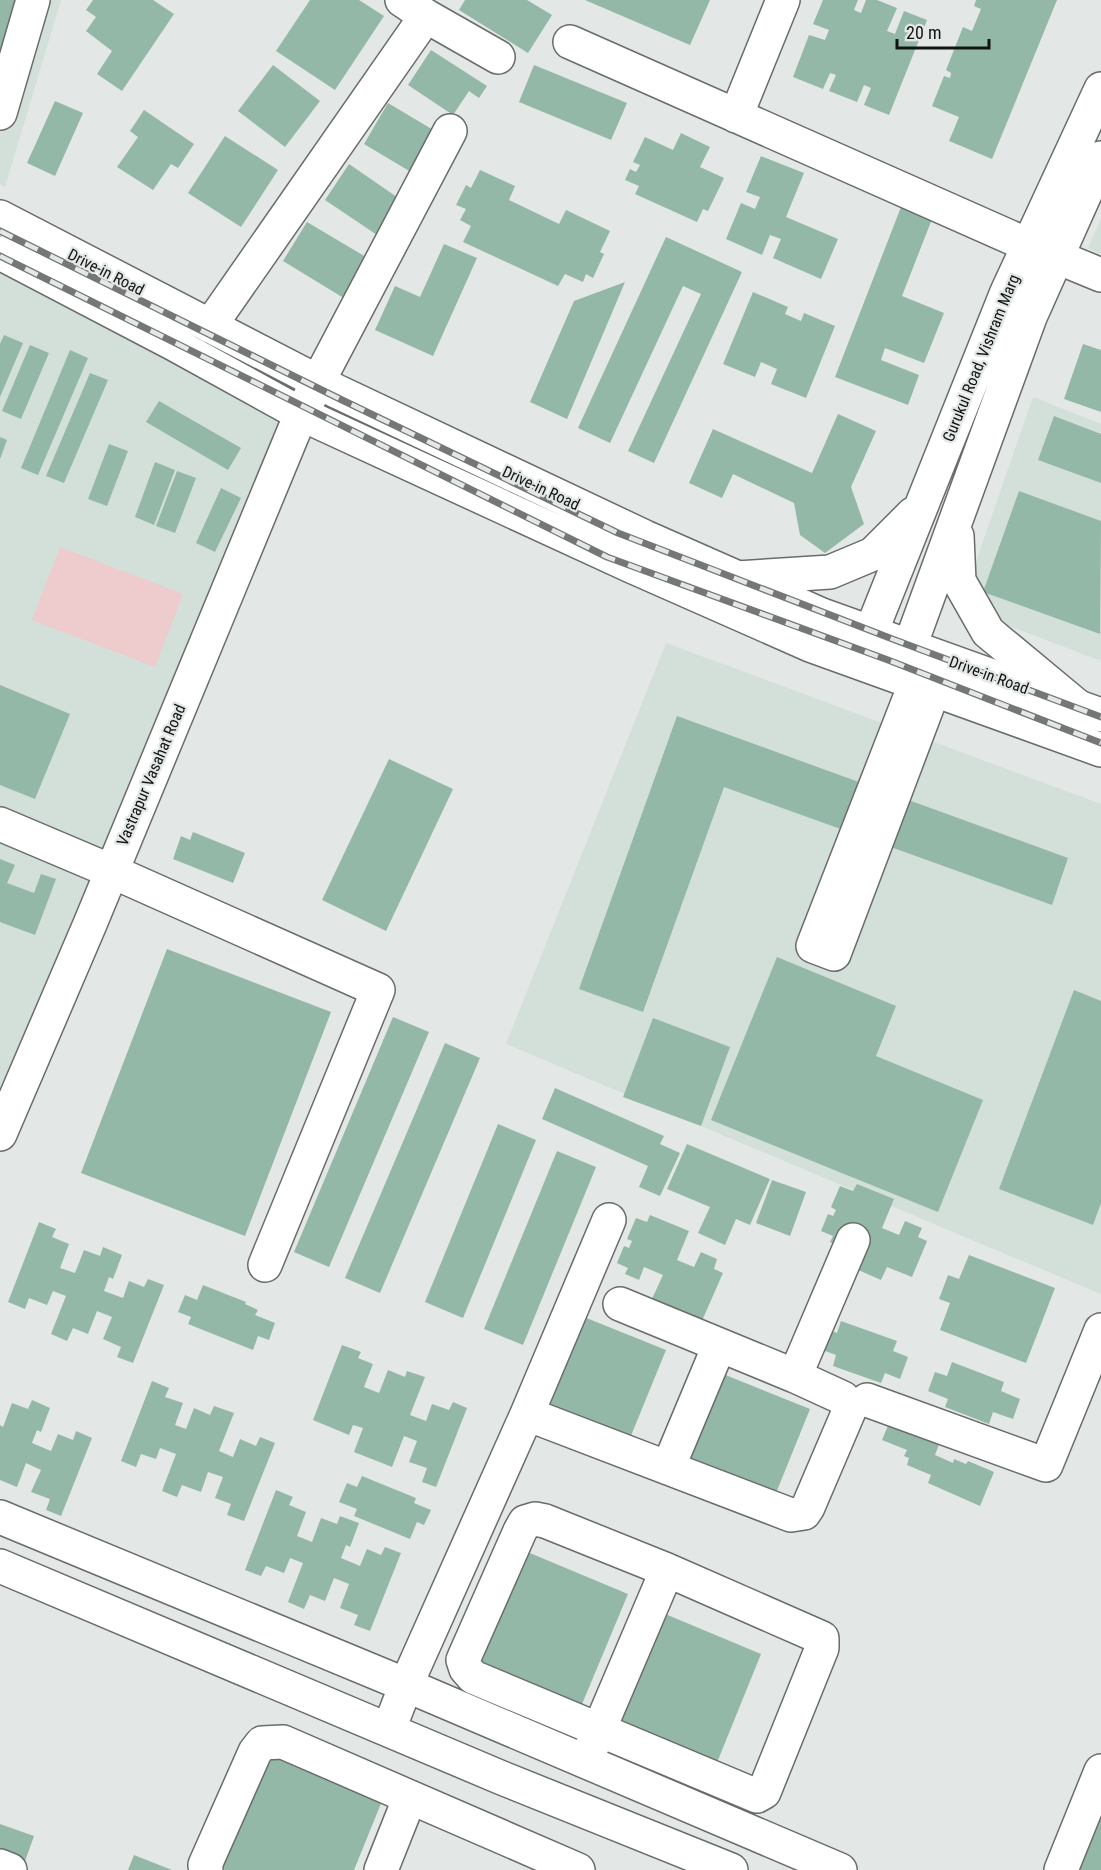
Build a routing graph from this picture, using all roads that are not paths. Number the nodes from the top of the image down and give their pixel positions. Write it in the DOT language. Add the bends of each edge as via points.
graph roads {
  1 [pos="33,0"];
  2 [pos="783,0"];
  3 [pos="414,8"];
  4 [pos="570,42"];
  5 [pos="498,57"];
  6 [pos="1101,89"];
  7 [pos="0,113"];
  8 [pos="736,116"];
  9 [pos="450,131"];
  10 [pos="1101,158"];
  11 [pos="0,217"];
  12 [pos="1042,251"];
  13 [pos="0,253"];
  14 [pos="1101,275"];
  15 [pos="210,326"];
  16 [pos="319,381"];
  17 [pos="301,414"];
  18 [pos="922,506"];
  19 [pos="957,519"];
  20 [pos="737,578"];
  21 [pos="872,632"];
  22 [pos="910,646"];
  23 [pos="860,662"];
  24 [pos="916,683"];
  25 [pos="1090,711"];
  26 [pos="1101,750"];
  27 [pos="0,824"];
  28 [pos="111,871"];
  29 [pos="0,1134"];
  30 [pos="609,1220"];
  31 [pos="854,1240"];
  32 [pos="265,1265"];
  33 [pos="620,1304"];
  34 [pos="1101,1330"];
  35 [pos="719,1346"];
  36 [pos="795,1376"];
  37 [pos="867,1400"];
  38 [pos="527,1414"];
  39 [pos="668,1468"];
  40 [pos="0,1517"];
  41 [pos="0,1566"];
  42 [pos="667,1570"];
  43 [pos="406,1685"];
  44 [pos="389,1729"];
  45 [pos="599,1731"];
  46 [pos="585,1763"];
  47 [pos="1101,1771"];
  48 [pos="733,1786"];
  49 [pos="410,1797"];
  50 [pos="719,1819"];
  51 [pos="527,1860"];
  52 [pos="0,1866"];
  53 [pos="715,1867"];
  54 [pos="10,1870"];
  55 [pos="206,1870"];
  56 [pos="381,1870"];
  57 [pos="578,1870"];
  58 [pos="840,1870"];
  59 [pos="1061,1870"];
  1 -- 7 [label="street"];
  2 -- 8 [label="street"];
  3 -- 5 [label="street"];
  3 -- 15 [label="street"];
  4 -- 8 [label="street"];
  6 -- 12 [label="street, Gurukul Road, Vishram Marg"];
  8 -- 12 [label="street"];
  9 -- 16 [label="street, Vastrapur Vasahat Road"];
  10 -- 12 [label="street, Gurukul Road, Vishram Marg"];
  11 -- 15 [label="street, Drive-in Road"];
  12 -- 14 [label="street"];
  12 -- 18 [label="street, Gurukul Road, Vishram Marg" via="1003,302"];
  12 -- 19 [label="street, Gurukul Road, Vishram Marg" via="1030,317"];
  13 -- 17 [label="street, Drive-in Road"];
  15 -- 16 [label="street, Drive-in Road"];
  16 -- 17 [label="street, Vastrapur Vasahat Road"];
  16 -- 20 [label="street, Drive-in Road"];
  17 -- 23 [label="street, Drive-in Road" via="631,566 810,645"];
  17 -- 28 [label="street, Vastrapur Vasahat Road"];
  18 -- 20 [label="street" via="873,554 830,572"];
  18 -- 21 [label="street, Gurukul Road, Vishram Marg"];
  19 -- 22 [label="street, Gurukul Road, Vishram Marg"];
  19 -- 25 [label="street" via="959,581 988,632"];
  20 -- 21 [label="street, Drive-in Road"];
  21 -- 22 [label="street, Drive-in Road"];
  21 -- 23 [label="street, Gurukul Road, Vishram Marg"];
  22 -- 24 [label="street, Gurukul Road, Vishram Marg"];
  22 -- 25 [label="street, Drive-in Road"];
  23 -- 24 [label="street, Drive-in Road"];
  24 -- 24 [label="street" via="834,954 813,946"];
  24 -- 26 [label="street, Drive-in Road"];
  27 -- 28 [label="street"];
  28 -- 29 [label="street, Vastrapur Vasahat Road"];
  28 -- 32 [label="street" via="378,990"];
  30 -- 38 [label="street"];
  31 -- 36 [label="street"];
  33 -- 35 [label="street"];
  34 -- 37 [label="street" via="1046,1466"];
  35 -- 36 [label="street"];
  35 -- 39 [label="street"];
  36 -- 39 [label="street" via="843,1398 850,1406 804,1513 791,1515"];
  38 -- 39 [label="street"];
  38 -- 43 [label="street"];
  40 -- 43 [label="street"];
  41 -- 44 [label="street"];
  42 -- 45 [label="street"];
  42 -- 45 [label="street" via="545,1521 525,1522 463,1660 473,1677"];
  42 -- 48 [label="street" via="822,1638 822,1648 764,1792 757,1796"];
  43 -- 44 [label="street"];
  43 -- 46 [label="street"];
  44 -- 53 [label="street"];
  45 -- 46 [label="street"];
  45 -- 48 [label="street"];
  46 -- 50 [label="street"];
  47 -- 59 [label="street"];
  48 -- 50 [label="street"];
  49 -- 51 [label="street"];
  49 -- 55 [label="street" via="283,1742 262,1743"];
  49 -- 56 [label="street"];
  50 -- 58 [label="street"];
  51 -- 57 [label="street"];
  52 -- 54 [label="street"];
}
